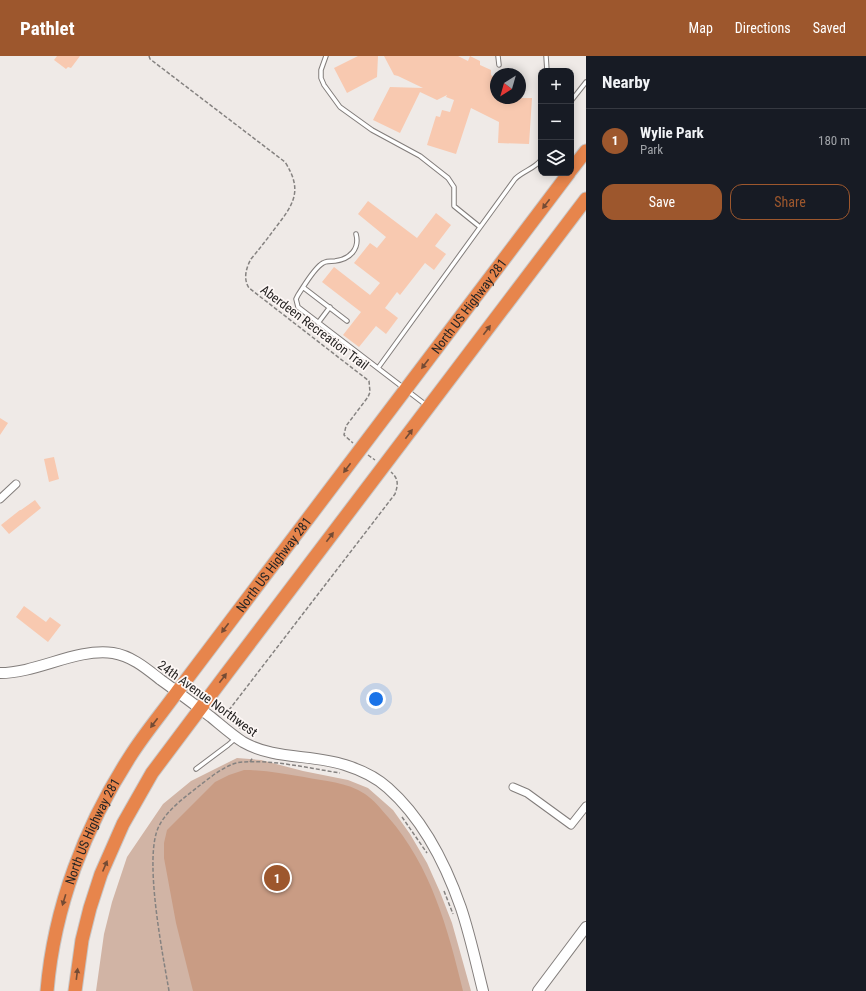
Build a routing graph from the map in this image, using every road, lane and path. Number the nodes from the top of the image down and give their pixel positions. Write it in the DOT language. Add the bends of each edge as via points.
graph roads {
  1 [pos="149,56"];
  2 [pos="326,56"];
  3 [pos="498,56"];
  4 [pos="546,56"];
  5 [pos="499,65"];
  6 [pos="547,68"];
  7 [pos="586,82"];
  8 [pos="574,97"];
  9 [pos="586,151"];
  10 [pos="538,164"];
  11 [pos="574,166"];
  12 [pos="567,176"];
  13 [pos="586,199"];
  14 [pos="480,227"];
  15 [pos="356,234"];
  16 [pos="304,288"];
  17 [pos="330,307"];
  18 [pos="347,321"];
  19 [pos="318,323"];
  20 [pos="378,368"];
  21 [pos="406,390"];
  22 [pos="428,407"];
  23 [pos="360,449"];
  24 [pos="383,467"];
  25 [pos="16,484"];
  26 [pos="0,499"];
  27 [pos="0,673"];
  28 [pos="177,692"];
  29 [pos="200,709"];
  30 [pos="238,733"];
  31 [pos="256,749"];
  32 [pos="250,762"];
  33 [pos="196,769"];
  34 [pos="345,775"];
  35 [pos="513,787"];
  36 [pos="586,806"];
  37 [pos="401,815"];
  38 [pos="429,858"];
  39 [pos="443,886"];
  40 [pos="455,920"];
  41 [pos="586,927"];
  42 [pos="47,991"];
  43 [pos="75,991"];
  44 [pos="169,991"];
  45 [pos="483,991"];
  46 [pos="538,991"];
  1 -- 23 [label="path, Aberdeen Recreation Trail" via="285,162 290,170 294,194 290,208 251,259 246,273 246,284 369,381 368,397 346,426 344,435"];
  2 -- 14 [label="lane" via="321,78 340,107 372,130 420,156 448,178 454,187 454,206"];
  3 -- 5 [label="lane"];
  4 -- 6 [label="lane"];
  7 -- 8 [label="lane"];
  9 -- 11 [label="highway"];
  10 -- 14 [label="lane" via="519,174"];
  12 -- 21 [label="highway, North US Highway 281, one-way"];
  22 -- 13 [label="highway, North US Highway 281, one-way"];
  14 -- 20 [label="lane"];
  15 -- 16 [label="lane" via="356,249 344,259 323,263"];
  16 -- 17 [label="lane"];
  16 -- 19 [label="lane" via="296,299 298,307"];
  17 -- 18 [label="lane"];
  17 -- 19 [label="lane"];
  19 -- 20 [label="lane"];
  20 -- 21 [label="lane"];
  21 -- 22 [label="lane"];
  21 -- 23 [label="highway, North US Highway 281"];
  24 -- 22 [label="highway, North US Highway 281, one-way"];
  23 -- 24 [label="path, Aberdeen Recreation Trail"];
  23 -- 28 [label="highway, North US Highway 281, one-way"];
  29 -- 24 [label="highway, North US Highway 281, one-way"];
  24 -- 30 [label="path, Aberdeen Recreation Trail" via="397,480 395,494 229,710 229,719"];
  25 -- 26 [label="street"];
  27 -- 28 [label="street, 24th Avenue Northwest" via="24,671 89,654 112,653 123,655 142,665"];
  28 -- 29 [label="street, 24th Avenue Northwest"];
  28 -- 42 [label="highway, North US Highway 281, one-way" via="130,756 87,836 59,916 50,959"];
  29 -- 30 [label="street, 24th Avenue Northwest"];
  43 -- 29 [label="highway, North US Highway 281, one-way" via="80,952 90,908 101,874 123,824 152,773"];
  30 -- 31 [label="street, 24th Avenue Northwest"];
  30 -- 33 [label="lane" via="228,745"];
  31 -- 32 [label="path"];
  31 -- 45 [label="street, 24th Avenue Northwest" via="344,764 363,771 388,788 420,826 440,860 461,909"];
  32 -- 34 [label="path"];
  32 -- 44 [label="path" via="231,765 193,791 165,817 155,835 154,891"];
  35 -- 36 [label="street" via="527,793 571,825"];
  37 -- 38 [label="path"];
  39 -- 40 [label="path"];
  41 -- 46 [label="street"];
}
